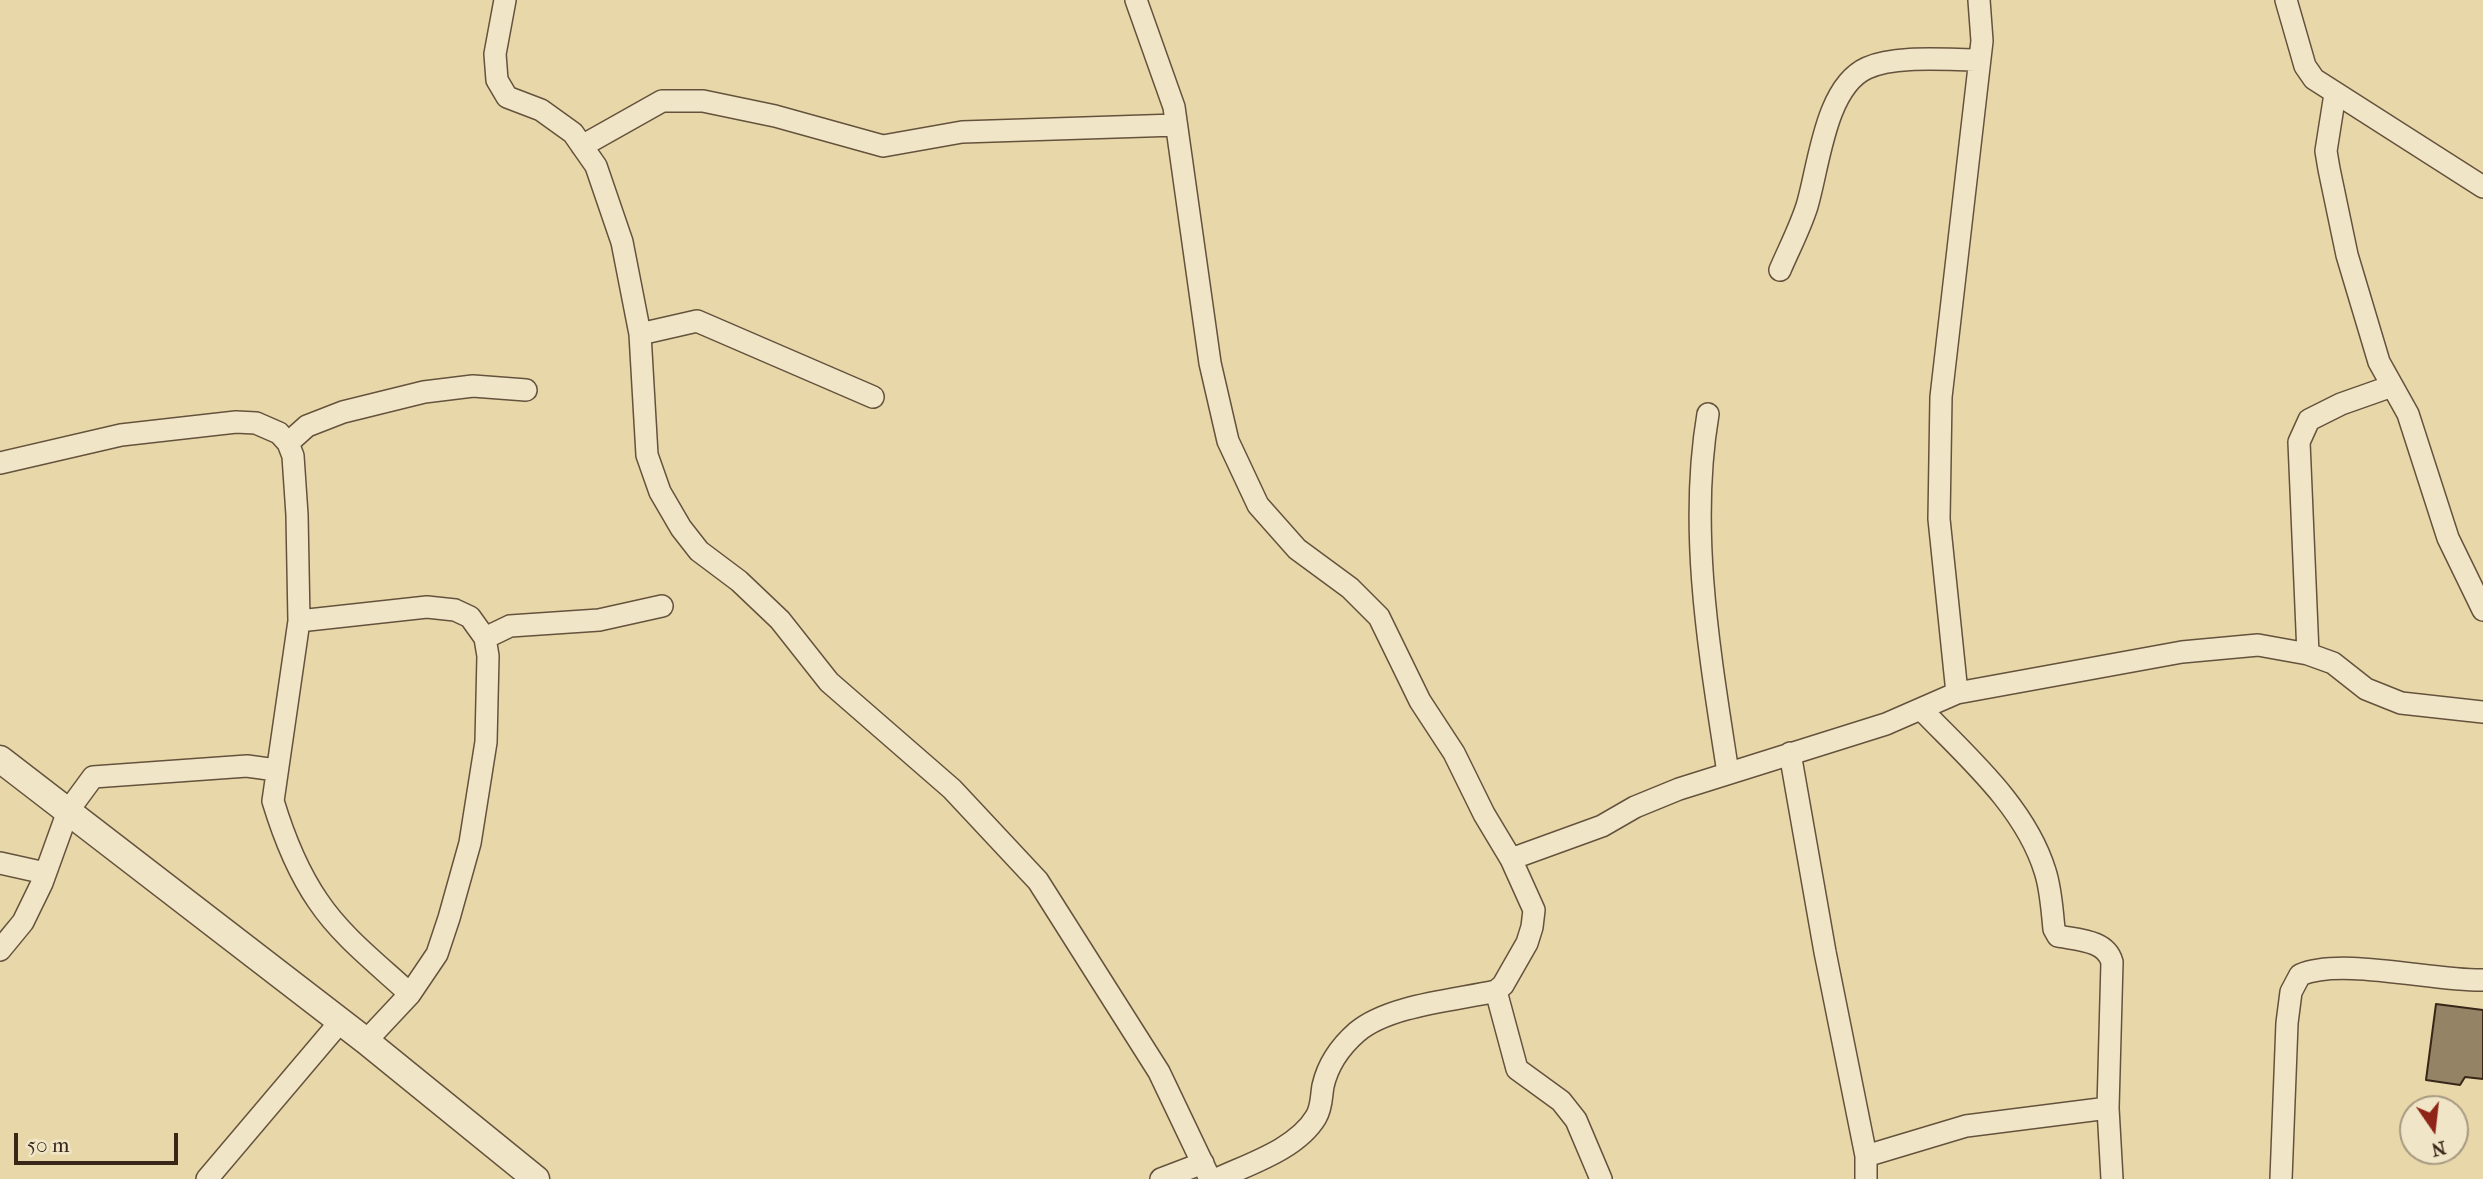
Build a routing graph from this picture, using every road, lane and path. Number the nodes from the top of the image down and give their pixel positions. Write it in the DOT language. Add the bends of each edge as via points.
graph roads {
  1 [pos="505,0"];
  2 [pos="1136,0"];
  3 [pos="1979,0"];
  4 [pos="2288,8"];
  5 [pos="1979,60"];
  6 [pos="2335,94"];
  7 [pos="1176,125"];
  8 [pos="582,146"];
  9 [pos="2483,187"];
  10 [pos="1780,270"];
  11 [pos="640,334"];
  12 [pos="2392,386"];
  13 [pos="526,390"];
  14 [pos="873,397"];
  15 [pos="1708,414"];
  16 [pos="288,443"];
  17 [pos="0,463"];
  18 [pos="662,606"];
  19 [pos="2483,610"];
  20 [pos="299,621"];
  21 [pos="485,638"];
  22 [pos="2308,654"];
  23 [pos="1957,693"];
  24 [pos="1921,709"];
  25 [pos="2483,712"];
  26 [pos="1790,753"];
  27 [pos="0,759"];
  28 [pos="276,770"];
  29 [pos="1728,773"];
  30 [pos="68,811"];
  31 [pos="1511,859"];
  32 [pos="0,863"];
  33 [pos="45,873"];
  34 [pos="0,950"];
  35 [pos="2483,979"];
  36 [pos="1496,990"];
  37 [pos="410,994"];
  38 [pos="340,1022"];
  39 [pos="366,1041"];
  40 [pos="2108,1108"];
  41 [pos="1866,1156"];
  42 [pos="1210,1173"];
  43 [pos="207,1179"];
  44 [pos="536,1179"];
  45 [pos="1161,1179"];
  46 [pos="1601,1179"];
  47 [pos="1866,1179"];
  48 [pos="2112,1179"];
  49 [pos="2281,1179"];
  1 -- 8 [label="street" via="495,54 498,80 508,97 541,110 573,133"];
  2 -- 7 [label="street" via="1174,107"];
  3 -- 5 [label="street"];
  4 -- 6 [label="street" via="2305,66"];
  5 -- 10 [label="street" via="1874,66 1839,93 1806,210"];
  5 -- 23 [label="street" via="1941,397 1939,519"];
  6 -- 9 [label="street"];
  6 -- 12 [label="street" via="2326,151 2334,195 2364,315"];
  7 -- 8 [label="street" via="962,132 883,146 775,116 676,99 662,101"];
  7 -- 31 [label="street" via="1210,363 1227,441 1258,505 1297,549 1350,588 1378,617 1420,701 1454,753"];
  8 -- 11 [label="street" via="596,166 622,242"];
  11 -- 14 [label="street" via="697,321"];
  11 -- 42 [label="street" via="647,454 660,492 681,528 699,551 740,581 780,620 829,682 952,789 1038,881 1159,1072"];
  12 -- 19 [label="street" via="2418,439 2448,538"];
  12 -- 22 [label="street" via="2309,419 2299,443"];
  13 -- 16 [label="street" via="473,386 424,392 343,412 307,426"];
  15 -- 29 [label="street" via="1702,450 1700,555"];
  16 -- 17 [label="street" via="279,433 256,423 236,422 121,435"];
  16 -- 20 [label="street" via="297,515"];
  18 -- 21 [label="street" via="599,620 510,626"];
  20 -- 21 [label="street" via="427,607 456,610 470,617"];
  20 -- 28 [label="street"];
  21 -- 37 [label="street" via="486,742 470,843 437,954"];
  22 -- 23 [label="street" via="2258,645 2182,652"];
  22 -- 25 [label="street" via="2333,663 2366,689 2401,704"];
  23 -- 24 [label="street"];
  24 -- 26 [label="street"];
  24 -- 40 [label="street" via="2010,805 2029,835 2045,870 2058,936 2103,946 2109,952"];
  26 -- 29 [label="street"];
  26 -- 41 [label="street"];
  27 -- 30 [label="street"];
  28 -- 30 [label="street" via="247,766 98,775"];
  28 -- 37 [label="street" via="273,801 317,900"];
  29 -- 31 [label="street"];
  30 -- 33 [label="street"];
  30 -- 38 [label="street"];
  31 -- 36 [label="street" via="1533,918 1527,943"];
  32 -- 33 [label="street"];
  33 -- 34 [label="street" via="23,922"];
  35 -- 49 [label="street" via="2326,967 2300,975 2291,992 2287,1023"];
  36 -- 42 [label="street" via="1407,1009 1359,1030 1336,1053 1320,1108 1305,1131 1270,1154"];
  36 -- 46 [label="street" via="1517,1069 1561,1101 1576,1120"];
  37 -- 39 [label="street"];
  38 -- 39 [label="street"];
  38 -- 43 [label="street"];
  39 -- 44 [label="street"];
  40 -- 41 [label="street" via="1966,1126"];
  40 -- 48 [label="street"];
  41 -- 47 [label="street"];
  42 -- 45 [label="street"];
}
